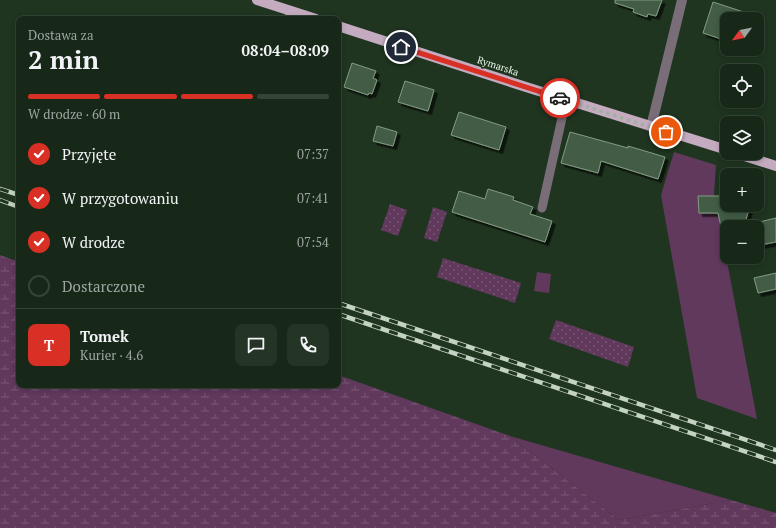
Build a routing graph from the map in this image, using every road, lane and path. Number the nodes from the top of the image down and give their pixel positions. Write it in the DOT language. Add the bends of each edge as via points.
graph roads {
  1 [pos="257,0"];
  2 [pos="682,0"];
  3 [pos="289,15"];
  4 [pos="341,27"];
  5 [pos="566,100"];
  6 [pos="651,127"];
  7 [pos="720,148"];
  8 [pos="757,160"];
  9 [pos="776,166"];
  10 [pos="542,208"];
  1 -- 3 [label="main road"];
  2 -- 6 [label="street"];
  4 -- 5 [label="main road, Rymarska"];
  5 -- 6 [label="main road, Rymarska"];
  5 -- 10 [label="lane"];
  6 -- 7 [label="main road, Rymarska"];
  8 -- 9 [label="main road"];
}
